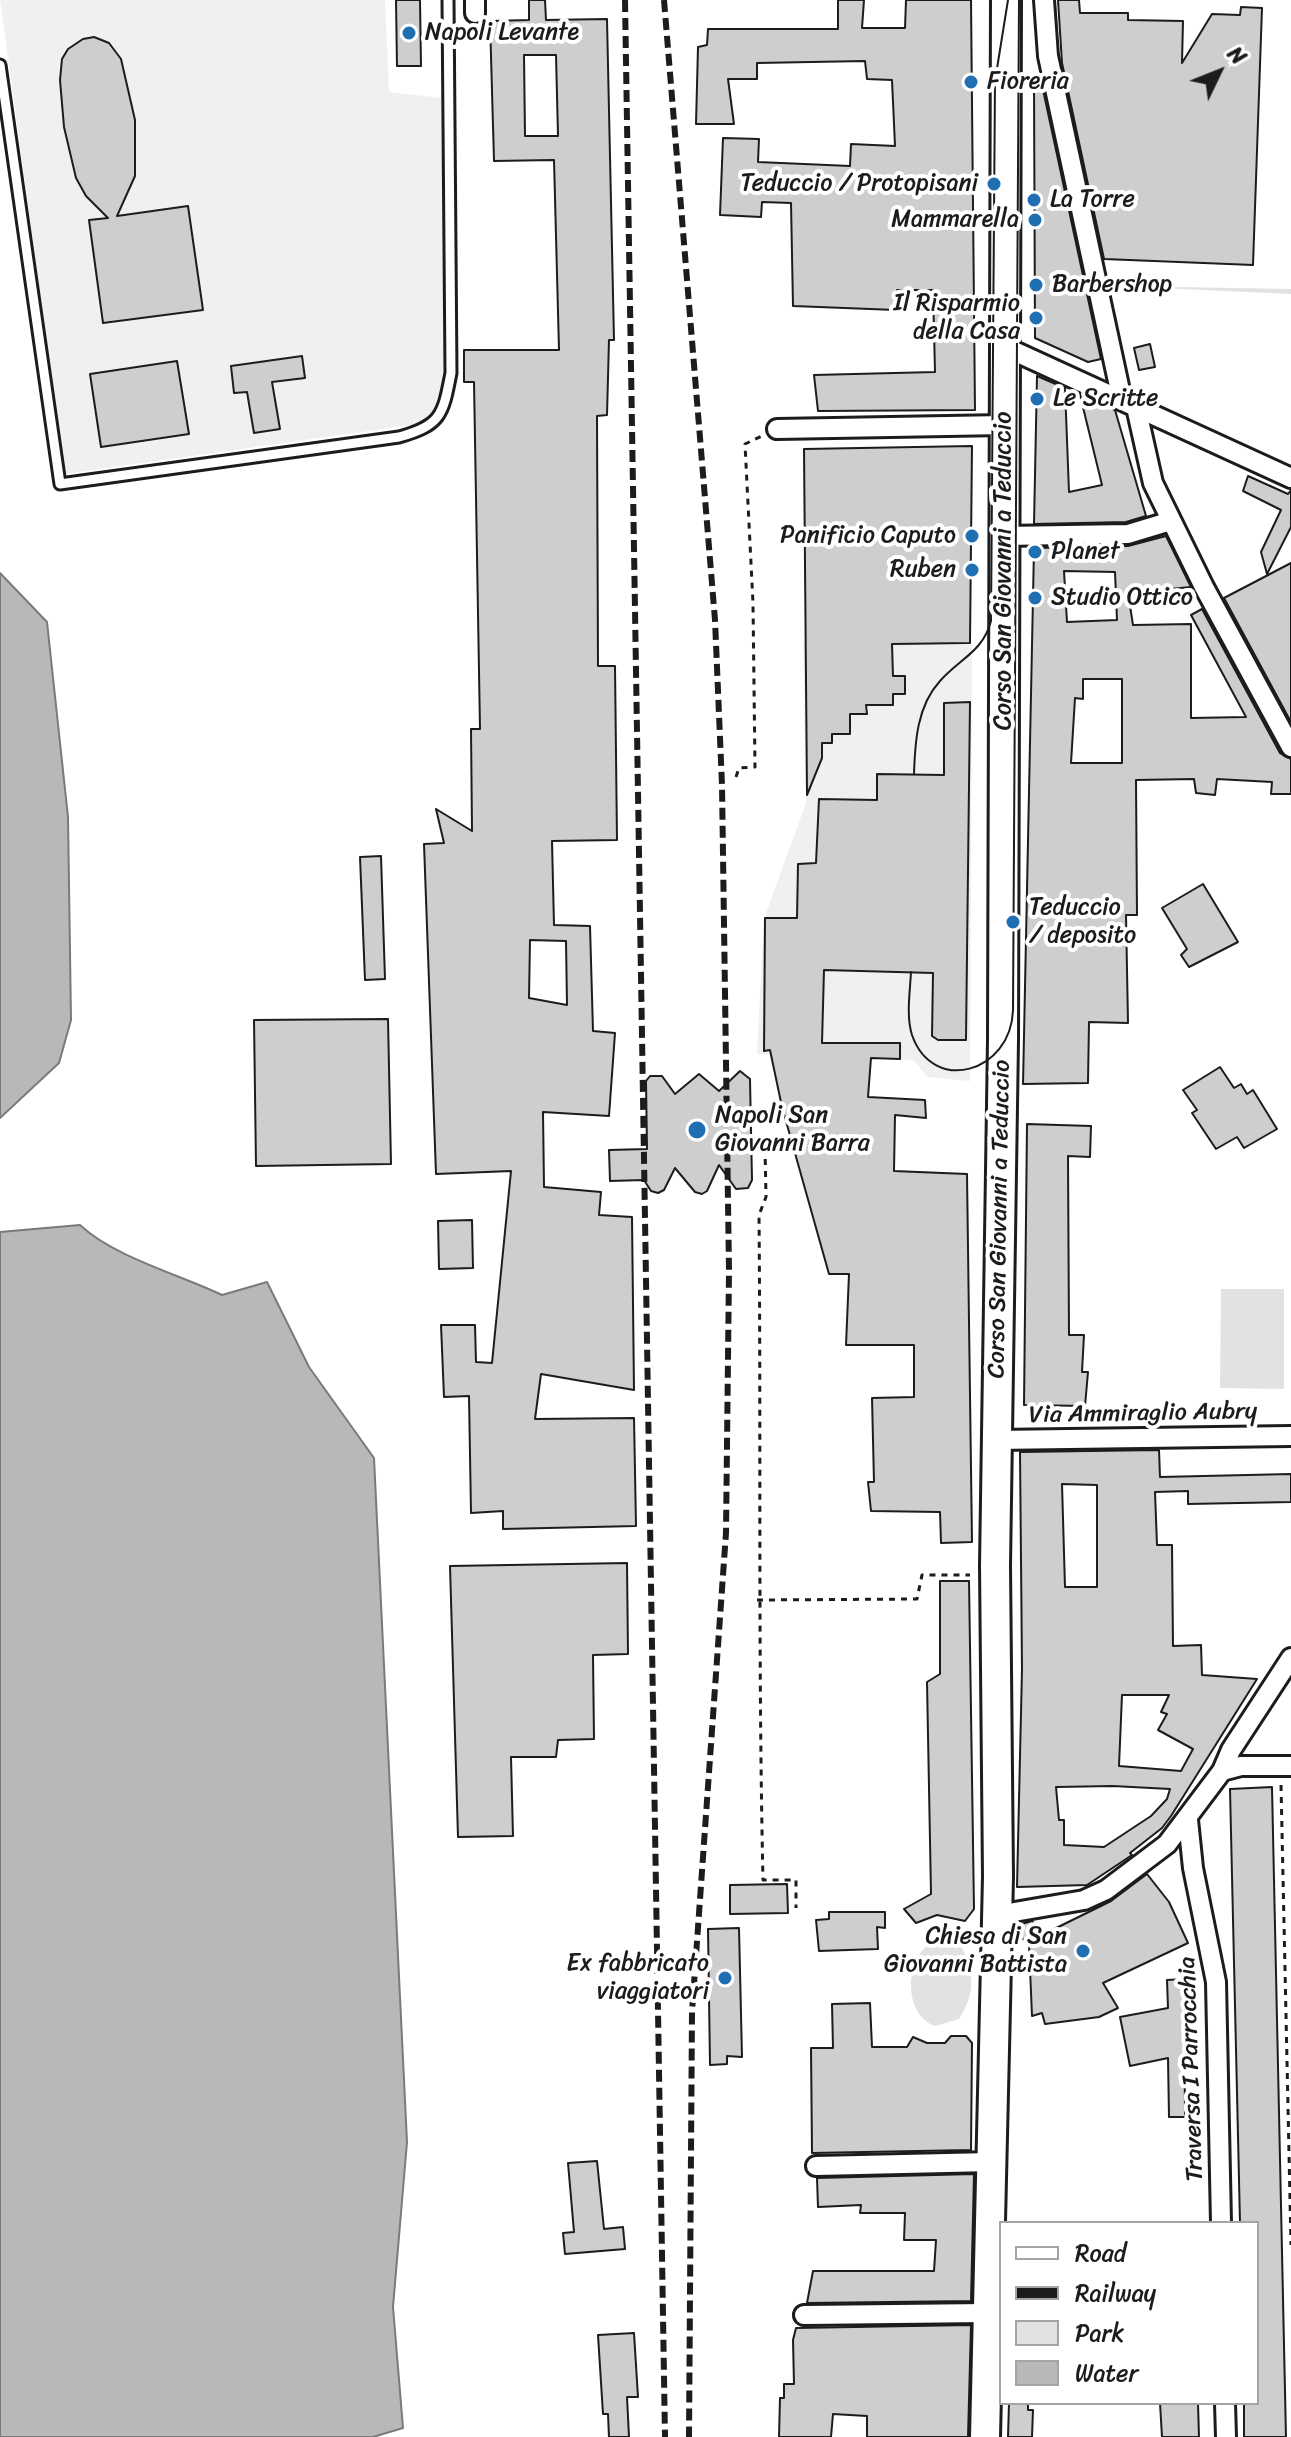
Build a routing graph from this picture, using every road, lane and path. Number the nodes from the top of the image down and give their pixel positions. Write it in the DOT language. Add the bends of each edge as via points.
graph roads {
  1 [pos="448,0"];
  2 [pos="1044,0"];
  3 [pos="1010,3"];
  4 [pos="0,65"];
  5 [pos="1005,347"];
  6 [pos="1129,403"];
  7 [pos="1004,425"];
  8 [pos="777,429"];
  9 [pos="1291,478"];
  10 [pos="1171,521"];
  11 [pos="1004,536"];
  12 [pos="1291,747"];
  13 [pos="736,777"];
  14 [pos="751,1148"];
  15 [pos="1291,1436"];
  16 [pos="995,1440"];
  17 [pos="980,1575"];
  18 [pos="757,1600"];
  19 [pos="1291,1658"];
  20 [pos="1291,1766"];
  21 [pos="1222,1771"];
  22 [pos="1282,1803"];
  23 [pos="1188,1820"];
  24 [pos="796,1908"];
  25 [pos="997,1915"];
  26 [pos="991,2162"];
  27 [pos="816,2166"];
  28 [pos="1221,2221"];
  29 [pos="1291,2245"];
  30 [pos="987,2313"];
  31 [pos="804,2315"];
  32 [pos="1225,2405"];
  33 [pos="985,2437"];
  34 [pos="1226,2437"];
  1 -- 4 [label="lane" via="451,373 443,415 423,430 399,437 60,484"];
  2 -- 6 [label="street" via="1050,67"];
  3 -- 5 [label="main road, Corso San Giovanni a Teduccio"];
  5 -- 6 [label="street"];
  5 -- 7 [label="main road, Corso San Giovanni a Teduccio"];
  6 -- 9 [label="street"];
  6 -- 10 [label="street" via="1153,483"];
  7 -- 8 [label="street"];
  7 -- 11 [label="main road, Corso San Giovanni a Teduccio"];
  8 -- 13 [label="path" via="745,444 755,767 739,768"];
  10 -- 11 [label="street" via="1128,534"];
  10 -- 12 [label="street"];
  11 -- 16 [label="main road, Corso San Giovanni a Teduccio" via="1003,1040"];
  14 -- 18 [label="path" via="765,1149 766,1197 759,1215"];
  15 -- 16 [label="street, Via Ammiraglio Aubry"];
  16 -- 25 [label="main road, Corso San Giovanni a Teduccio"];
  17 -- 18 [label="path" via="922,1575 917,1599"];
  18 -- 24 [label="path" via="763,1880 796,1880"];
  19 -- 21 [label="street"];
  20 -- 21 [label="street"];
  21 -- 23 [label="street"];
  22 -- 29 [label="path"];
  23 -- 25 [label="street" via="1167,1844 1106,1890 1084,1900"];
  23 -- 28 [label="street, Traversa I Parrocchia" via="1216,1982"];
  25 -- 26 [label="main road, Corso San Giovanni a Teduccio"];
  26 -- 27 [label="street"];
  26 -- 30 [label="main road, Corso San Giovanni a Teduccio"];
  30 -- 31 [label="street"];
  30 -- 33 [label="main road, Corso San Giovanni a Teduccio"];
  32 -- 34 [label="street"];
}
